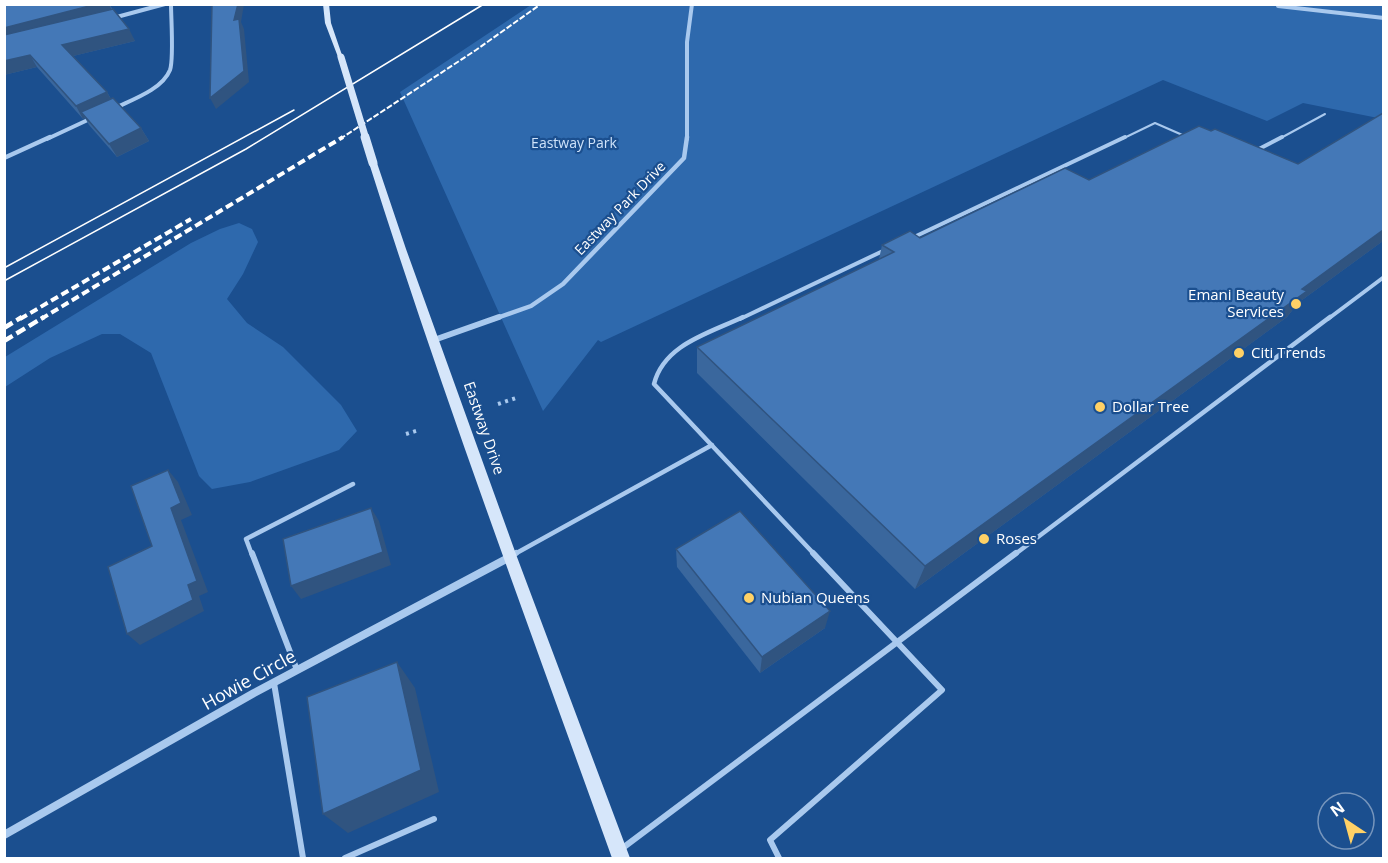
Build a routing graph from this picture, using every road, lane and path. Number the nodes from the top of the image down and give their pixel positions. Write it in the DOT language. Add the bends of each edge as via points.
graph roads {
  1 [pos="165,4"];
  2 [pos="171,4"];
  3 [pos="326,4"];
  4 [pos="692,4"];
  5 [pos="1278,6"];
  6 [pos="1383,18"];
  7 [pos="108,19"];
  8 [pos="110,110"];
  9 [pos="1325,114"];
  10 [pos="99,115"];
  11 [pos="1197,141"];
  12 [pos="1250,154"];
  13 [pos="4,158"];
  14 [pos="909,239"];
  15 [pos="888,249"];
  16 [pos="1383,277"];
  17 [pos="434,340"];
  18 [pos="516,398"];
  19 [pos="498,404"];
  20 [pos="419,430"];
  21 [pos="406,434"];
  22 [pos="711,445"];
  23 [pos="353,484"];
  24 [pos="510,556"];
  25 [pos="897,643"];
  26 [pos="297,670"];
  27 [pos="274,682"];
  28 [pos="434,819"];
  29 [pos="4,835"];
  30 [pos="620,855"];
  31 [pos="303,858"];
  32 [pos="345,858"];
  33 [pos="779,858"];
  1 -- 7 [label="street"];
  2 -- 8 [label="street" via="171,68 154,88"];
  3 -- 17 [label="main road, Eastway Drive, bridge" via="328,22 373,163"];
  4 -- 17 [label="street, Eastway Park Drive" via="688,30 689,135 684,158 563,284 531,306"];
  5 -- 6 [label="street"];
  9 -- 12 [label="lane"];
  10 -- 13 [label="street"];
  11 -- 14 [label="lane" via="1155,123"];
  15 -- 22 [label="lane" via="674,350 657,372 654,384"];
  16 -- 25 [label="lane"];
  17 -- 24 [label="main road, Eastway Drive"];
  18 -- 19 [label="path"];
  20 -- 21 [label="path"];
  22 -- 24 [label="lane"];
  22 -- 25 [label="lane"];
  23 -- 26 [label="lane" via="246,539"];
  24 -- 26 [label="street, Howie Circle"];
  24 -- 30 [label="main road, Eastway Drive"];
  25 -- 30 [label="lane"];
  25 -- 33 [label="lane" via="942,690 770,840"];
  26 -- 27 [label="street, Howie Circle"];
  27 -- 29 [label="street, Howie Circle"];
  27 -- 31 [label="lane"];
  28 -- 32 [label="lane"];
}
